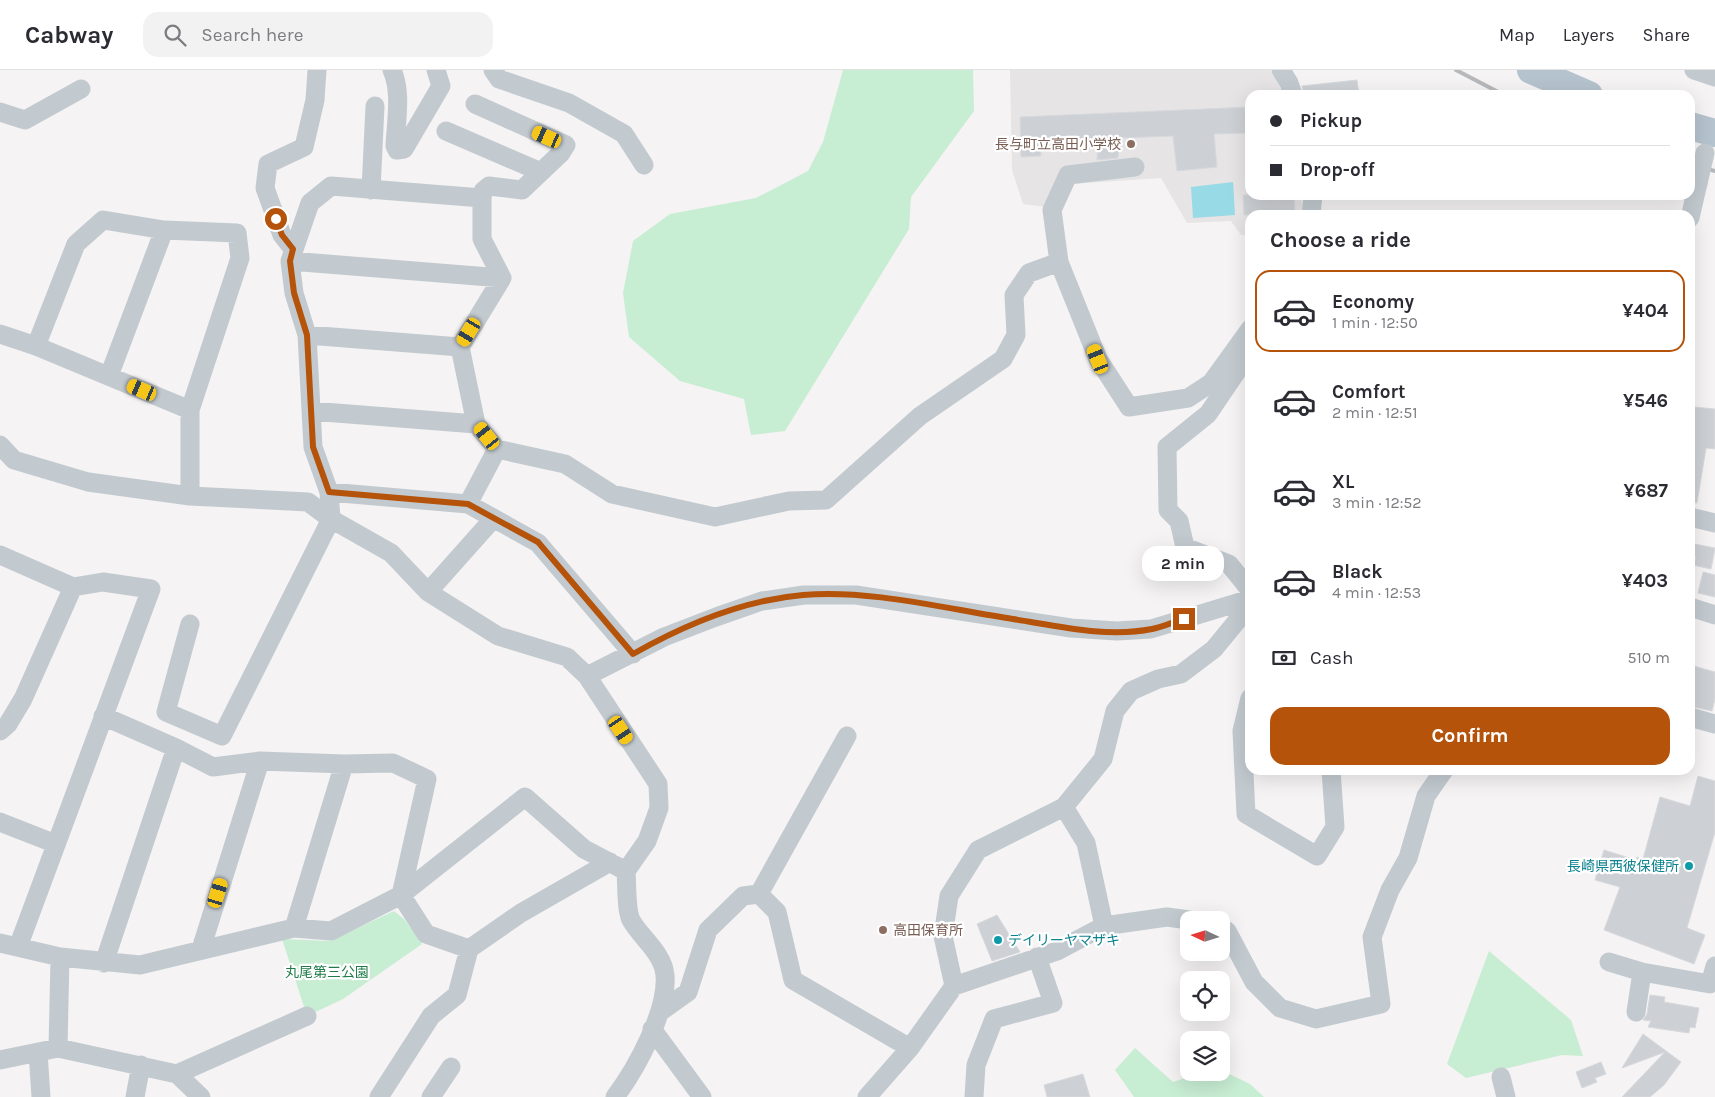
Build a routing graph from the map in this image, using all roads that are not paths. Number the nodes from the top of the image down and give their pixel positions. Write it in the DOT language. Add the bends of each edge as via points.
graph roads {
  1 [pos="317,70"];
  2 [pos="392,70"];
  3 [pos="436,70"];
  4 [pos="493,70"];
  5 [pos="1531,70"];
  6 [pos="1694,70"];
  7 [pos="1715,77"];
  8 [pos="81,89"];
  9 [pos="1577,90"];
  10 [pos="475,104"];
  11 [pos="375,106"];
  12 [pos="0,112"];
  13 [pos="446,131"];
  14 [pos="1706,136"];
  15 [pos="644,165"];
  16 [pos="1134,167"];
  17 [pos="541,172"];
  18 [pos="371,190"];
  19 [pos="1695,196"];
  20 [pos="482,198"];
  21 [pos="164,230"];
  22 [pos="291,255"];
  23 [pos="1059,262"];
  24 [pos="502,278"];
  25 [pos="0,334"];
  26 [pos="307,335"];
  27 [pos="1245,335"];
  28 [pos="36,346"];
  29 [pos="460,347"];
  30 [pos="1245,359"];
  31 [pos="109,376"];
  32 [pos="190,410"];
  33 [pos="311,411"];
  34 [pos="476,424"];
  35 [pos="0,445"];
  36 [pos="497,448"];
  37 [pos="329,492"];
  38 [pos="190,496"];
  39 [pos="468,504"];
  40 [pos="331,518"];
  41 [pos="493,518"];
  42 [pos="1695,518"];
  43 [pos="1715,523"];
  44 [pos="0,555"];
  45 [pos="1245,584"];
  46 [pos="72,587"];
  47 [pos="428,592"];
  48 [pos="1245,601"];
  49 [pos="1695,606"];
  50 [pos="1245,611"];
  51 [pos="1715,615"];
  52 [pos="190,624"];
  53 [pos="633,654"];
  54 [pos="587,676"];
  55 [pos="103,716"];
  56 [pos="1695,718"];
  57 [pos="1245,719"];
  58 [pos="1715,724"];
  59 [pos="0,732"];
  60 [pos="847,736"];
  61 [pos="176,748"];
  62 [pos="260,761"];
  63 [pos="344,764"];
  64 [pos="1330,775"];
  65 [pos="1441,775"];
  66 [pos="1064,807"];
  67 [pos="0,822"];
  68 [pos="56,844"];
  69 [pos="618,866"];
  70 [pos="759,894"];
  71 [pos="401,895"];
  72 [pos="1180,919"];
  73 [pos="1104,926"];
  74 [pos="294,928"];
  75 [pos="1230,937"];
  76 [pos="9,945"];
  77 [pos="200,949"];
  78 [pos="469,949"];
  79 [pos="60,957"];
  80 [pos="1038,957"];
  81 [pos="1609,962"];
  82 [pos="104,963"];
  83 [pos="1715,966"];
  84 [pos="1642,972"];
  85 [pos="954,986"];
  86 [pos="660,1012"];
  87 [pos="1636,1012"];
  88 [pos="307,1016"];
  89 [pos="652,1029"];
  90 [pos="58,1048"];
  91 [pos="910,1048"];
  92 [pos="38,1052"];
  93 [pos="0,1060"];
  94 [pos="141,1065"];
  95 [pos="451,1067"];
  96 [pos="177,1074"];
  97 [pos="1501,1076"];
  98 [pos="876,1094"];
  99 [pos="41,1097"];
  100 [pos="136,1097"];
  101 [pos="202,1097"];
  102 [pos="379,1097"];
  103 [pos="431,1097"];
  104 [pos="615,1097"];
  105 [pos="702,1097"];
  106 [pos="974,1097"];
  107 [pos="1506,1097"];
  1 -- 22 [label="street" via="315,100 304,147 268,164 265,188"];
  2 -- 3 [label="street" via="396,77 397,150 404,149 441,86"];
  4 -- 15 [label="street" via="499,79 569,103 624,134"];
  5 -- 9 [label="main road"];
  6 -- 7 [label="street"];
  8 -- 12 [label="street" via="25,120"];
  10 -- 17 [label="street" via="566,145"];
  11 -- 18 [label="street"];
  13 -- 17 [label="street"];
  14 -- 19 [label="street, bridge"];
  16 -- 23 [label="street" via="1068,175 1052,210"];
  17 -- 20 [label="street" via="522,190 489,186 483,191"];
  18 -- 20 [label="street"];
  18 -- 22 [label="street" via="331,186 310,203"];
  20 -- 24 [label="street" via="482,239"];
  21 -- 28 [label="street" via="104,220 76,244"];
  21 -- 31 [label="street"];
  21 -- 32 [label="street" via="237,234 240,258"];
  22 -- 24 [label="street"];
  22 -- 26 [label="street" via="294,293"];
  23 -- 27 [label="street" via="1098,359 1128,407 1188,398 1210,383"];
  23 -- 36 [label="street" via="1029,273 1014,295 1016,335 1003,359 920,416 826,500 788,501 715,517 612,494 565,464"];
  24 -- 29 [label="street"];
  25 -- 28 [label="street"];
  26 -- 29 [label="street"];
  26 -- 33 [label="street"];
  28 -- 31 [label="street"];
  29 -- 34 [label="street"];
  30 -- 45 [label="street" via="1208,414 1167,447 1168,510 1179,521 1185,547 1229,564"];
  31 -- 32 [label="street"];
  32 -- 38 [label="street"];
  33 -- 34 [label="street"];
  33 -- 37 [label="street" via="313,447"];
  34 -- 36 [label="street"];
  35 -- 38 [label="street" via="14,460 88,482"];
  36 -- 39 [label="street"];
  37 -- 39 [label="street"];
  37 -- 40 [label="street"];
  38 -- 40 [label="street" via="308,502"];
  39 -- 41 [label="street"];
  40 -- 47 [label="street" via="391,553"];
  40 -- 52 [label="street" via="222,736 166,712"];
  41 -- 47 [label="street"];
  41 -- 53 [label="street" via="538,542"];
  42 -- 43 [label="street"];
  44 -- 46 [label="street"];
  46 -- 55 [label="street" via="103,582 151,589"];
  46 -- 59 [label="street" via="23,698"];
  47 -- 54 [label="street" via="498,636 567,656"];
  48 -- 53 [label="street" via="1151,629 1117,631 1071,628 856,595 804,595 762,601 664,637"];
  49 -- 51 [label="street"];
  50 -- 66 [label="street" via="1214,650 1181,674 1158,679 1131,691 1115,711 1103,759"];
  53 -- 54 [label="street"];
  54 -- 69 [label="street" via="658,784 659,808 647,842"];
  55 -- 61 [label="street"];
  55 -- 68 [label="street"];
  56 -- 58 [label="street"];
  57 -- 64 [label="street" via="1242,731 1246,814 1317,856 1335,827"];
  60 -- 70 [label="street"];
  61 -- 62 [label="street" via="213,767"];
  61 -- 82 [label="street"];
  62 -- 63 [label="street"];
  62 -- 77 [label="street"];
  63 -- 71 [label="street" via="393,762 427,779"];
  63 -- 74 [label="street"];
  65 -- 75 [label="street" via="1426,796 1408,858 1390,890 1372,937 1381,1004 1316,1019 1280,1008 1254,982"];
  66 -- 73 [label="street" via="1086,843"];
  66 -- 85 [label="street" via="978,850 949,896 943,936"];
  67 -- 68 [label="street"];
  68 -- 76 [label="street"];
  69 -- 71 [label="street" via="584,849 525,797"];
  69 -- 78 [label="street" via="521,913"];
  69 -- 86 [label="street" via="631,919 656,953 665,974"];
  70 -- 86 [label="street" via="743,896 708,930 688,992"];
  70 -- 91 [label="street" via="777,912 793,980"];
  71 -- 74 [label="street" via="331,931"];
  71 -- 78 [label="street" via="426,934"];
  72 -- 73 [label="street"];
  73 -- 80 [label="street" via="1057,951"];
  74 -- 77 [label="street"];
  76 -- 79 [label="street"];
  77 -- 82 [label="street" via="140,965"];
  78 -- 102 [label="street" via="457,995 431,1016"];
  79 -- 82 [label="street"];
  79 -- 90 [label="street"];
  80 -- 85 [label="street"];
  80 -- 106 [label="street" via="1053,1003 994,1019 976,1065"];
  81 -- 84 [label="street"];
  83 -- 84 [label="street" via="1710,984"];
  84 -- 87 [label="street"];
  85 -- 91 [label="street"];
  86 -- 89 [label="street"];
  88 -- 96 [label="street"];
  89 -- 104 [label="street" via="633,1074"];
  89 -- 105 [label="street"];
  90 -- 92 [label="street"];
  90 -- 94 [label="street"];
  91 -- 98 [label="street"];
  92 -- 93 [label="street"];
  92 -- 99 [label="street"];
  94 -- 96 [label="street"];
  94 -- 100 [label="street"];
  95 -- 103 [label="street"];
  96 -- 101 [label="street"];
  97 -- 107 [label="street"];
}
